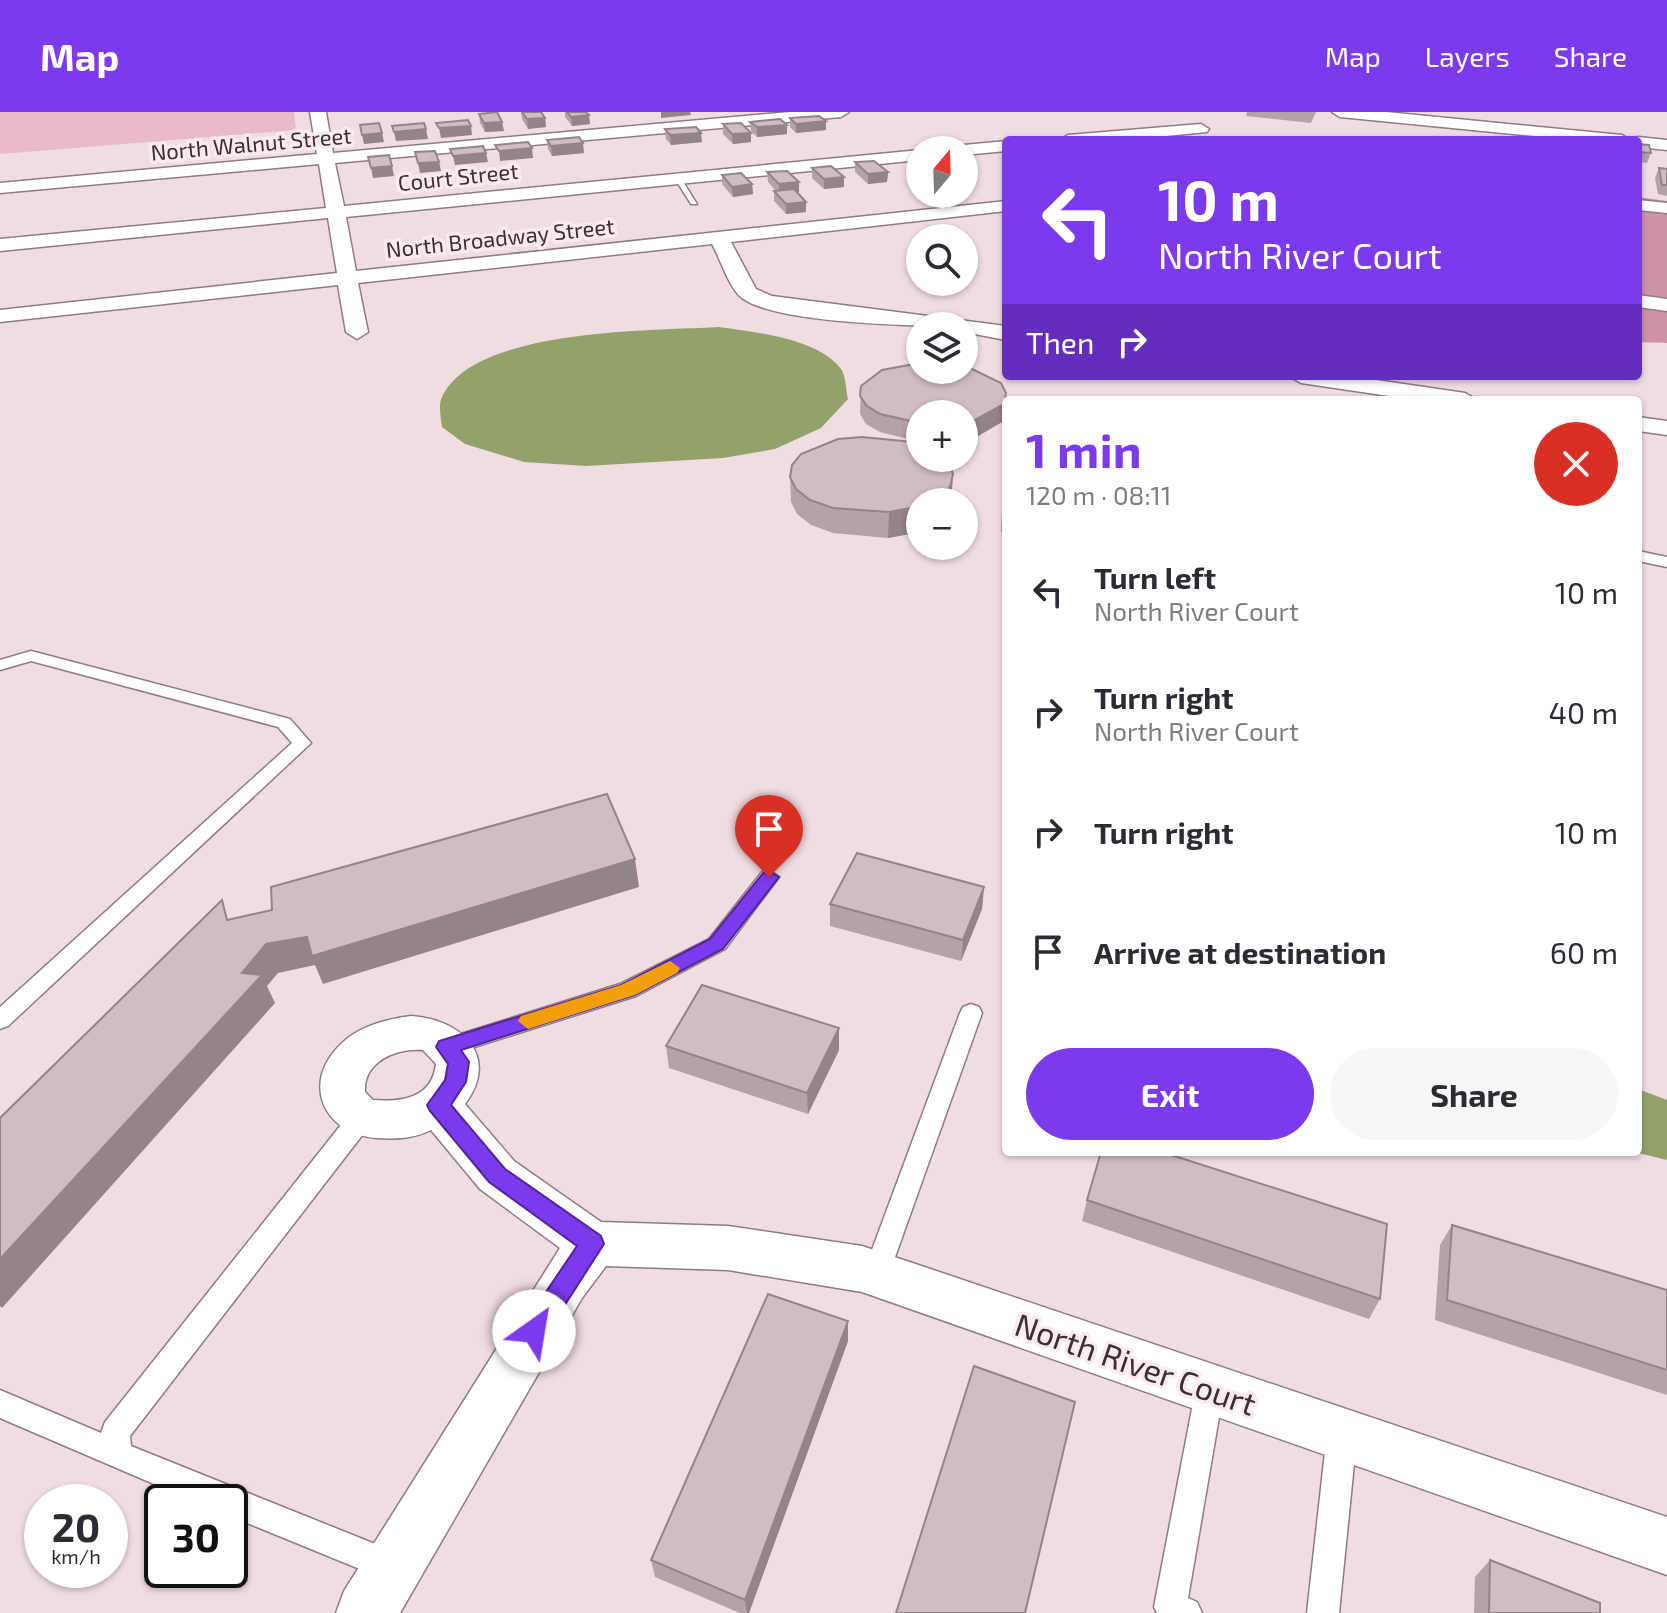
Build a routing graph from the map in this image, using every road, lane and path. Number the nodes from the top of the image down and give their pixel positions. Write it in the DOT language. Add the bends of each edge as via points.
graph roads {
  1 [pos="318,112"];
  2 [pos="617,112"];
  3 [pos="841,112"];
  4 [pos="1212,112"];
  5 [pos="1340,112"];
  6 [pos="1512,112"];
  7 [pos="1511,129"];
  8 [pos="632,131"];
  9 [pos="1198,134"];
  10 [pos="1155,136"];
  11 [pos="1582,136"];
  12 [pos="1642,142"];
  13 [pos="1667,145"];
  14 [pos="1002,146"];
  15 [pos="978,149"];
  16 [pos="906,156"];
  17 [pos="326,158"];
  18 [pos="677,179"];
  19 [pos="0,188"];
  20 [pos="694,202"];
  21 [pos="1642,205"];
  22 [pos="1002,206"];
  23 [pos="1667,208"];
  24 [pos="335,212"];
  25 [pos="719,238"];
  26 [pos="0,245"];
  27 [pos="348,277"];
  28 [pos="1642,302"];
  29 [pos="1667,305"];
  30 [pos="0,316"];
  31 [pos="906,319"];
  32 [pos="978,328"];
  33 [pos="357,332"];
  34 [pos="1002,332"];
  35 [pos="1328,380"];
  36 [pos="1438,396"];
  37 [pos="1642,425"];
  38 [pos="1667,428"];
  39 [pos="1642,557"];
  40 [pos="1667,562"];
  41 [pos="0,665"];
  42 [pos="769,877"];
  43 [pos="971,1013"];
  44 [pos="0,1020"];
  45 [pos="446,1047"];
  46 [pos="438,1105"];
  47 [pos="361,1118"];
  48 [pos="593,1244"];
  49 [pos="876,1274"];
  50 [pos="1210,1388"];
  51 [pos="0,1404"];
  52 [pos="1342,1434"];
  53 [pos="117,1455"];
  54 [pos="1667,1546"];
  55 [pos="393,1567"];
  56 [pos="366,1613"];
  57 [pos="1186,1613"];
  58 [pos="1323,1613"];
  1 -- 17 [label="street"];
  2 -- 8 [label="street"];
  3 -- 8 [label="street, North Walnut Street"];
  4 -- 9 [label="street"];
  5 -- 7 [label="street"];
  6 -- 7 [label="street"];
  7 -- 11 [label="street"];
  8 -- 17 [label="street, North Walnut Street"];
  9 -- 10 [label="street"];
  12 -- 13 [label="street"];
  14 -- 15 [label="street"];
  16 -- 18 [label="street, Court Street"];
  17 -- 19 [label="street, North Walnut Street"];
  17 -- 24 [label="street"];
  18 -- 20 [label="lane"];
  18 -- 24 [label="street, Court Street"];
  21 -- 23 [label="street"];
  22 -- 25 [label="street, North Broadway Street"];
  24 -- 26 [label="street, Court Street"];
  24 -- 27 [label="street"];
  25 -- 27 [label="street, North Broadway Street"];
  25 -- 31 [label="street" via="748,293 761,300"];
  27 -- 30 [label="street, North Broadway Street"];
  27 -- 33 [label="street"];
  28 -- 29 [label="street"];
  32 -- 34 [label="street"];
  35 -- 36 [label="street"];
  37 -- 38 [label="street"];
  39 -- 40 [label="lane"];
  41 -- 44 [label="lane" via="31,656 284,723 302,743"];
  42 -- 45 [label="lane" via="717,944 628,990"];
  43 -- 49 [label="lane"];
  45 -- 46 [label="street" via="458,1062 456,1082"];
  45 -- 47 [label="street" via="440,1038 415,1032 385,1037 358,1054 342,1078 343,1099"];
  46 -- 47 [label="street" via="406,1121"];
  46 -- 48 [label="street" via="497,1175"];
  47 -- 53 [label="lane" via="115,1432"];
  48 -- 49 [label="street, North River Court" via="667,1241 781,1252"];
  48 -- 55 [label="street" via="564,1282"];
  49 -- 50 [label="street, North River Court"];
  50 -- 52 [label="street, North River Court"];
  50 -- 57 [label="lane" via="1170,1607"];
  51 -- 53 [label="lane"];
  52 -- 54 [label="street, North River Court"];
  52 -- 58 [label="lane"];
  53 -- 55 [label="lane"];
  55 -- 56 [label="street"];
}
